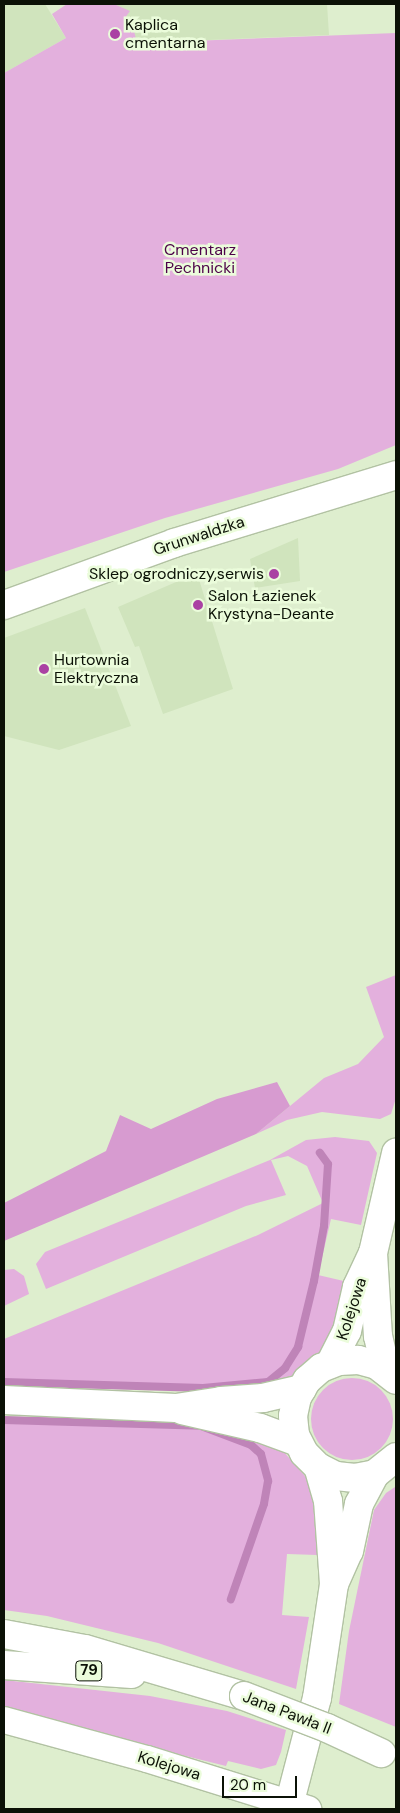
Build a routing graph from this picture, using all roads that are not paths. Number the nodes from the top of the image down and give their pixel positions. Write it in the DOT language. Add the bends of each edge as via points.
graph roads {
  1 [pos="396,475"];
  2 [pos="4,605"];
  3 [pos="396,1154"];
  4 [pos="373,1253"];
  5 [pos="330,1364"];
  6 [pos="391,1375"];
  7 [pos="302,1388"];
  8 [pos="4,1400"];
  9 [pos="176,1408"];
  10 [pos="298,1442"];
  11 [pos="396,1457"];
  12 [pos="318,1468"];
  13 [pos="375,1474"];
  14 [pos="334,1584"];
  15 [pos="4,1634"];
  16 [pos="4,1665"];
  17 [pos="174,1677"];
  18 [pos="4,1720"];
  19 [pos="389,1757"];
  20 [pos="295,1807"];
  1 -- 2 [label="street, Grunwaldzka" via="174,543"];
  3 -- 4 [label="street, Kolejowa"];
  4 -- 5 [label="street, Kolejowa" via="357,1287 346,1331"];
  4 -- 6 [label="street, Kolejowa" via="378,1336"];
  5 -- 6 [label="street" via="358,1360"];
  5 -- 7 [label="street" via="307,1380"];
  7 -- 9 [label="street" via="262,1398"];
  7 -- 10 [label="street" via="293,1416"];
  8 -- 9 [label="street"];
  9 -- 10 [label="street" via="260,1428"];
  10 -- 12 [label="street"];
  11 -- 13 [label="street"];
  12 -- 13 [label="street" via="336,1476 355,1478"];
  12 -- 14 [label="street, Kolejowa" via="328,1501"];
  13 -- 14 [label="street, Kolejowa" via="359,1504 349,1552"];
  14 -- 20 [label="street, Kolejowa" via="317,1698"];
  15 -- 17 [label="street, Jana Pawła II / 79" via="85,1648"];
  16 -- 17 [label="street, Jana Pawła II / 79"];
  17 -- 19 [label="street, Jana Pawła II / 79, bridge" via="244,1696 327,1728"];
  18 -- 20 [label="street, Kolejowa" via="147,1758"];
}
